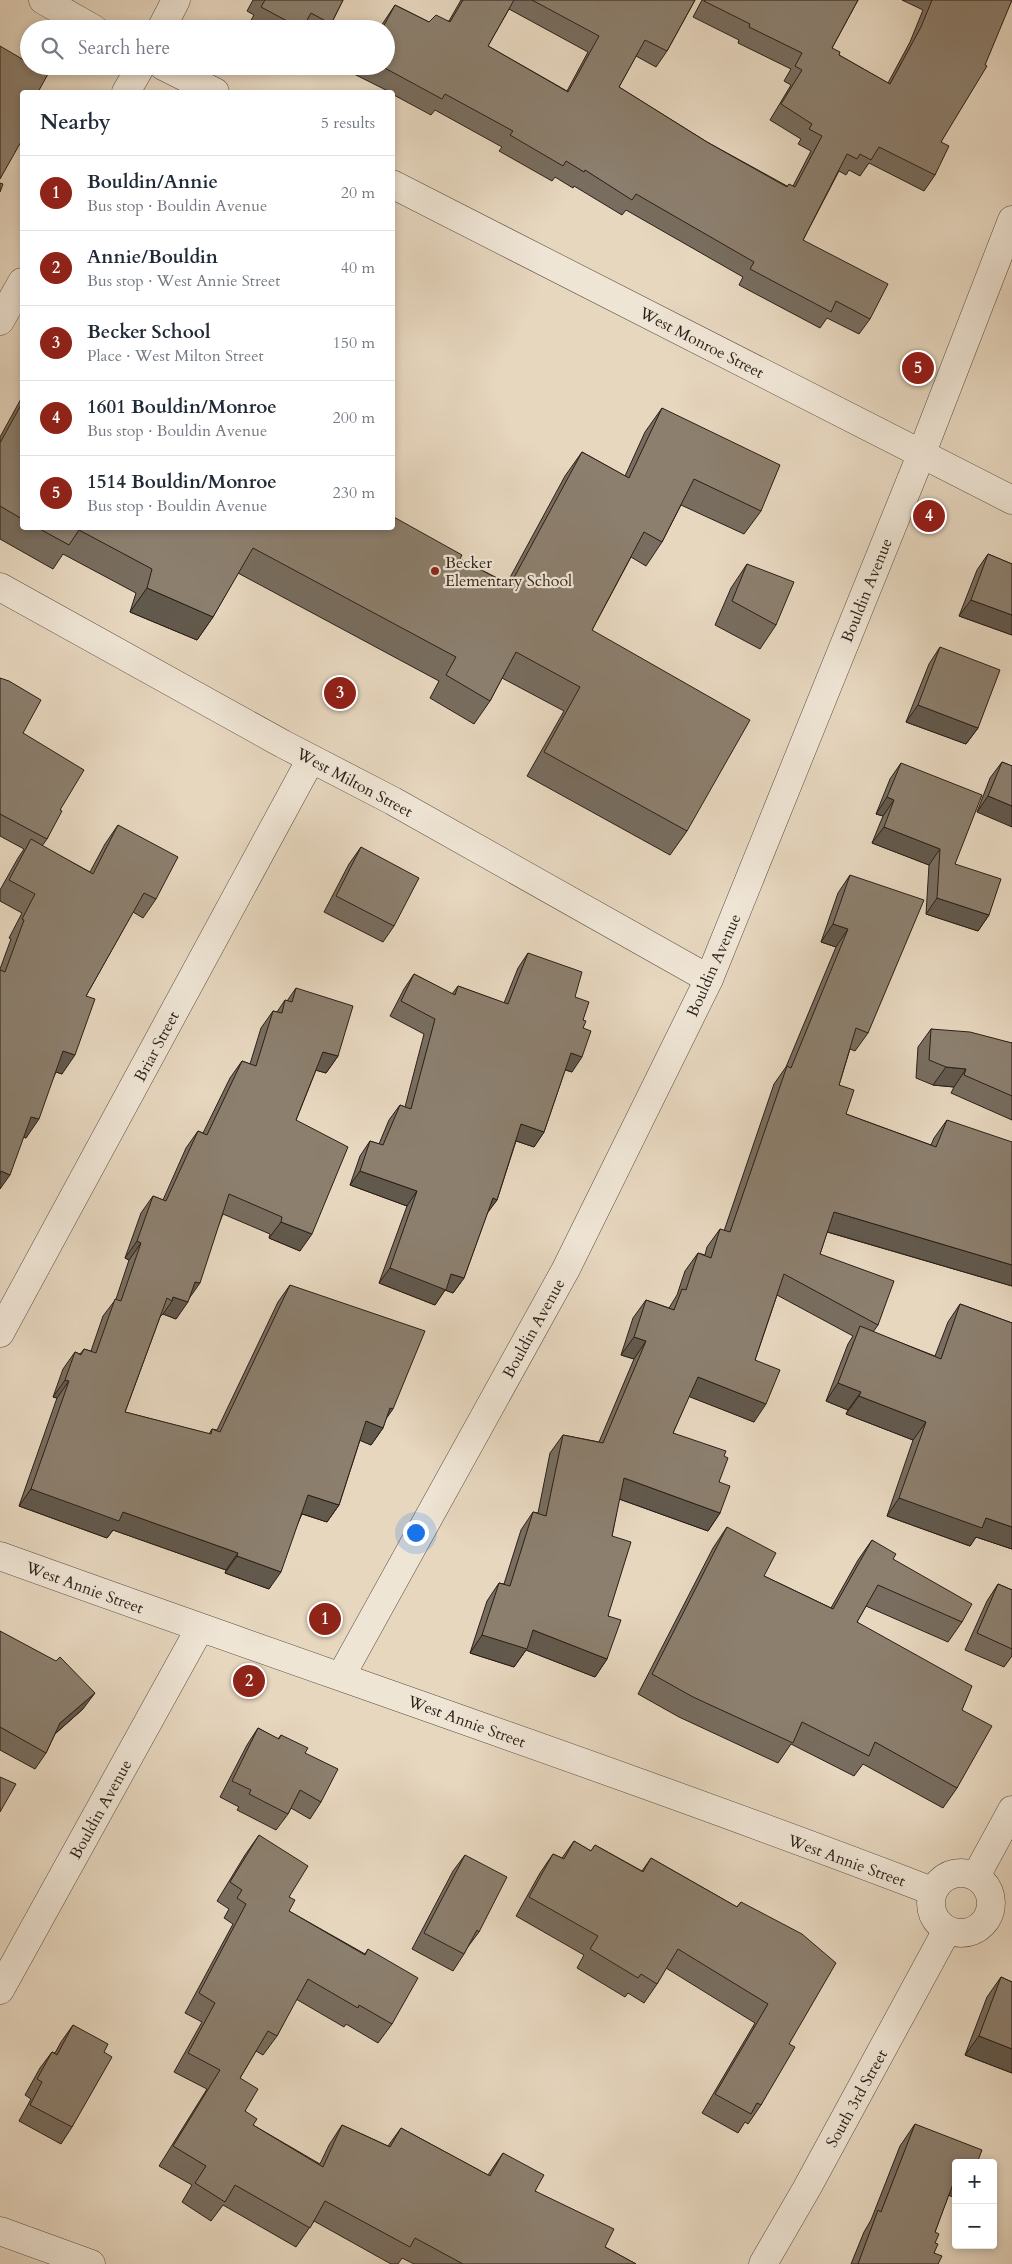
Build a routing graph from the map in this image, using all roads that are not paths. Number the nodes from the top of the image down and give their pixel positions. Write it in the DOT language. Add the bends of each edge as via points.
graph roads {
  1 [pos="43,0"];
  2 [pos="176,0"];
  3 [pos="78,20"];
  4 [pos="166,20"];
  5 [pos="136,75"];
  6 [pos="181,75"];
  7 [pos="127,90"];
  8 [pos="211,90"];
  9 [pos="395,186"];
  10 [pos="1012,220"];
  11 [pos="20,286"];
  12 [pos="0,321"];
  13 [pos="921,455"];
  14 [pos="1012,500"];
  15 [pos="0,587"];
  16 [pos="311,759"];
  17 [pos="709,980"];
  18 [pos="0,1334"];
  19 [pos="0,1556"];
  20 [pos="200,1628"];
  21 [pos="341,1676"];
  22 [pos="1012,1810"];
  23 [pos="976,1876"];
  24 [pos="932,1891"];
  25 [pos="1001,1914"];
  26 [pos="947,1930"];
  27 [pos="0,1990"];
  28 [pos="0,2231"];
  29 [pos="91,2264"];
  30 [pos="763,2264"];
  1 -- 3 [label="street"];
  2 -- 4 [label="street"];
  5 -- 7 [label="street"];
  6 -- 8 [label="street"];
  9 -- 13 [label="street, West Monroe Street"];
  10 -- 13 [label="street, Bouldin Avenue"];
  11 -- 12 [label="street"];
  13 -- 14 [label="street, West Monroe Street"];
  13 -- 17 [label="street, Bouldin Avenue"];
  15 -- 16 [label="street, West Milton Street"];
  16 -- 17 [label="street, West Milton Street" via="393,801"];
  16 -- 18 [label="street, Briar Street"];
  17 -- 21 [label="street, Bouldin Avenue" via="566,1269"];
  19 -- 20 [label="street, West Annie Street"];
  20 -- 21 [label="street, West Annie Street"];
  20 -- 27 [label="street, Bouldin Avenue"];
  21 -- 24 [label="street, West Annie Street"];
  22 -- 23 [label="street"];
  23 -- 24 [label="street" via="956,1872 937,1882"];
  23 -- 25 [label="street" via="984,1882"];
  24 -- 26 [label="street" via="930,1909 934,1918"];
  25 -- 26 [label="street" via="987,1919 973,1930 956,1933"];
  26 -- 30 [label="street, South 3rd Street"];
  28 -- 29 [label="street"];
}
